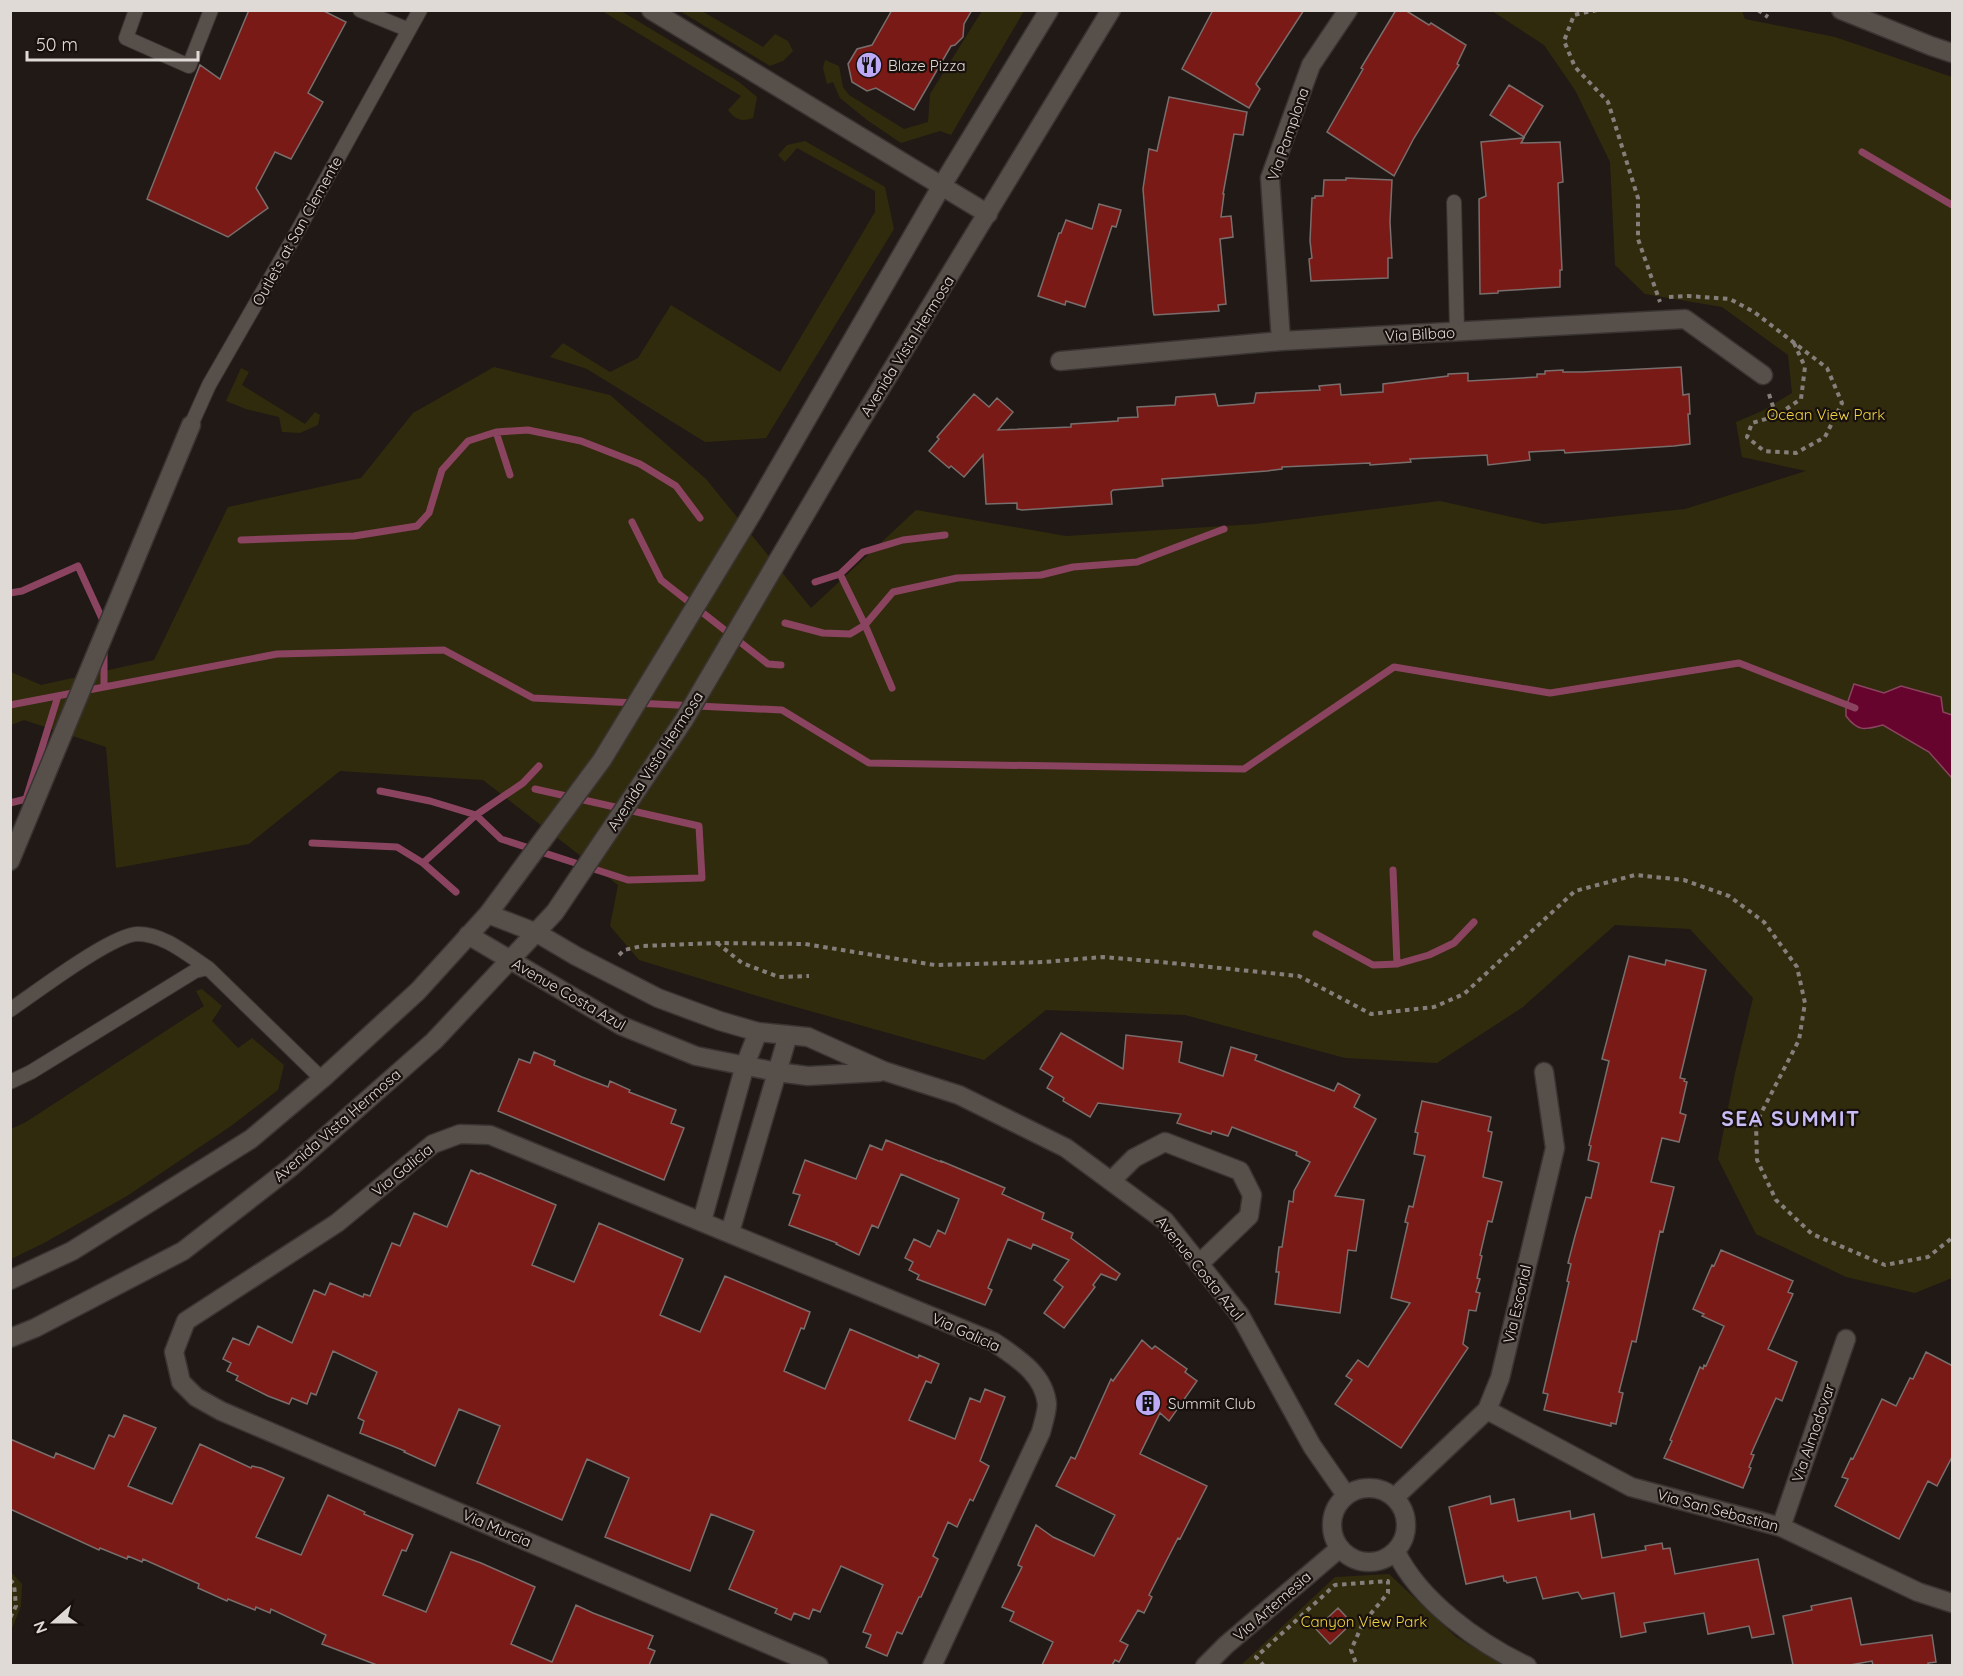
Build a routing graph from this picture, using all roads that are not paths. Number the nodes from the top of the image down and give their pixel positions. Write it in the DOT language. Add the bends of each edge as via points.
graph roads {
  1 [pos="136,10"];
  2 [pos="211,10"];
  3 [pos="360,10"];
  4 [pos="420,10"];
  5 [pos="651,10"];
  6 [pos="1049,10"];
  7 [pos="1111,10"];
  8 [pos="1348,10"];
  9 [pos="1841,10"];
  10 [pos="409,30"];
  11 [pos="1953,53"];
  12 [pos="941,187"];
  13 [pos="1454,202"];
  14 [pos="988,214"];
  15 [pos="1457,332"];
  16 [pos="1281,341"];
  17 [pos="1060,361"];
  18 [pos="1763,375"];
  19 [pos="192,425"];
  20 [pos="10,861"];
  21 [pos="488,914"];
  22 [pos="537,933"];
  23 [pos="468,935"];
  24 [pos="511,960"];
  25 [pos="208,968"];
  26 [pos="10,1010"];
  27 [pos="758,1032"];
  28 [pos="788,1035"];
  29 [pos="745,1065"];
  30 [pos="884,1071"];
  31 [pos="777,1072"];
  32 [pos="1544,1072"];
  33 [pos="322,1079"];
  34 [pos="10,1082"];
  35 [pos="1111,1181"];
  36 [pos="702,1221"];
  37 [pos="730,1232"];
  38 [pos="1199,1264"];
  39 [pos="10,1280"];
  40 [pos="10,1338"];
  41 [pos="1845,1339"];
  42 [pos="181,1382"];
  43 [pos="1487,1410"];
  44 [pos="1346,1496"];
  45 [pos="1395,1497"];
  46 [pos="1781,1527"];
  47 [pos="1340,1548"];
  48 [pos="1396,1552"];
  49 [pos="1953,1603"];
  50 [pos="819,1665"];
  51 [pos="932,1665"];
  52 [pos="1205,1665"];
  53 [pos="1527,1665"];
  1 -- 2 [label="lane" via="126,38 189,66"];
  3 -- 10 [label="lane"];
  4 -- 10 [label="lane, Outlets at San Clemente"];
  5 -- 12 [label="street"];
  6 -- 12 [label="street"];
  7 -- 14 [label="street, Avenida Vista Hermosa"];
  8 -- 16 [label="street, Via Pamplona" via="1311,65 1269,178"];
  9 -- 11 [label="street"];
  10 -- 19 [label="lane, Outlets at San Clemente" via="209,385"];
  12 -- 14 [label="street"];
  12 -- 21 [label="street" via="753,512 602,760"];
  13 -- 15 [label="lane"];
  14 -- 22 [label="street, Avenida Vista Hermosa" via="684,720"];
  15 -- 16 [label="street, Via Bilbao"];
  15 -- 18 [label="street, Via Bilbao" via="1685,319"];
  16 -- 17 [label="street, Via Bilbao"];
  19 -- 20 [label="street, Outlets at San Clemente"];
  21 -- 22 [label="street, Avenue Costa Azul"];
  21 -- 23 [label="street"];
  22 -- 24 [label="street, Avenida Vista Hermosa"];
  22 -- 27 [label="street, Avenue Costa Azul" via="658,998"];
  23 -- 24 [label="street, Avenue Costa Azul"];
  23 -- 33 [label="street" via="418,991"];
  24 -- 29 [label="street, Avenue Costa Azul" via="622,1026 696,1056"];
  24 -- 40 [label="street, Avenida Vista Hermosa" via="426,1048 290,1168 183,1251"];
  25 -- 26 [label="lane" via="166,940 137,934 110,943"];
  25 -- 33 [label="lane"];
  25 -- 34 [label="lane" via="195,971"];
  27 -- 28 [label="street, Avenue Costa Azul"];
  27 -- 29 [label="street"];
  28 -- 30 [label="street, Avenue Costa Azul" via="808,1038"];
  28 -- 31 [label="street"];
  29 -- 31 [label="street, Avenue Costa Azul"];
  29 -- 36 [label="street"];
  30 -- 31 [label="street, Avenue Costa Azul" via="808,1076"];
  30 -- 35 [label="street, Avenue Costa Azul" via="959,1095 1066,1148"];
  31 -- 37 [label="street"];
  32 -- 43 [label="street, Via Escorial" via="1555,1148 1500,1378"];
  33 -- 39 [label="street" via="251,1139 72,1251"];
  35 -- 38 [label="street, Avenue Costa Azul" via="1165,1221"];
  35 -- 38 [label="street" via="1134,1158 1165,1143 1240,1171 1252,1195 1249,1216"];
  36 -- 37 [label="street, Via Galicia"];
  36 -- 42 [label="street, Via Galicia" via="490,1135 460,1134 433,1144 337,1223 186,1321 174,1352"];
  37 -- 51 [label="street, Via Galicia" via="994,1342 1023,1361 1040,1381 1047,1405 1041,1432"];
  38 -- 44 [label="street, Avenue Costa Azul" via="1240,1315 1312,1446"];
  41 -- 46 [label="street, Via Almodovar"];
  42 -- 50 [label="street, Via Murcia" via="196,1397 221,1411"];
  43 -- 45 [label="street, Via Escorial"];
  43 -- 46 [label="street, Via San Sebastian" via="1631,1487"];
  44 -- 45 [label="street" via="1355,1490 1376,1488"];
  44 -- 47 [label="street" via="1333,1516 1332,1529"];
  45 -- 48 [label="street" via="1402,1507 1407,1531"];
  46 -- 49 [label="street, Via San Sebastian" via="1918,1592"];
  47 -- 48 [label="street" via="1364,1563 1386,1559"];
  47 -- 52 [label="street, Via Artemesia"];
  48 -- 53 [label="street" via="1404,1569 1443,1611 1497,1650"];
}
